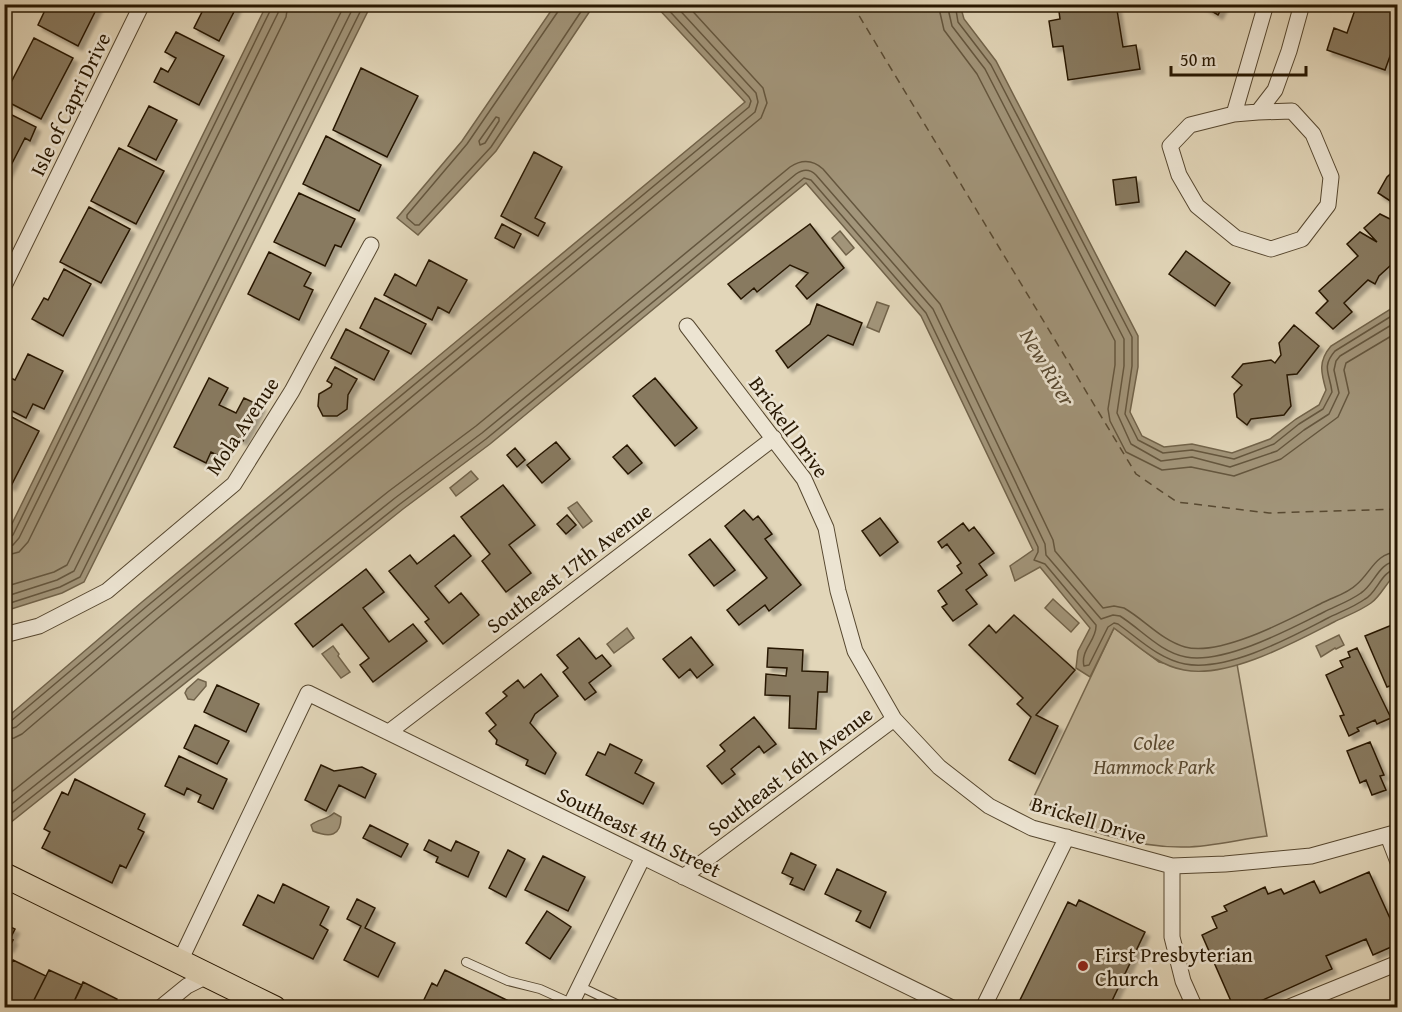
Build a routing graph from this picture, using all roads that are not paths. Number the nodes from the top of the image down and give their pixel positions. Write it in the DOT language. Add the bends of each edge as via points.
graph roads {
  1 [pos="142,4"];
  2 [pos="1266,4"];
  3 [pos="1302,4"];
  4 [pos="1258,112"];
  5 [pos="1234,114"];
  6 [pos="371,245"];
  7 [pos="4,286"];
  8 [pos="687,326"];
  9 [pos="774,438"];
  10 [pos="4,635"];
  11 [pos="894,719"];
  12 [pos="388,732"];
  13 [pos="1393,834"];
  14 [pos="1066,837"];
  15 [pos="643,858"];
  16 [pos="1398,862"];
  17 [pos="1172,866"];
  18 [pos="682,877"];
  19 [pos="14,880"];
  20 [pos="180,961"];
  21 [pos="466,962"];
  22 [pos="1398,963"];
  23 [pos="209,975"];
  24 [pos="579,986"];
  25 [pos="570,1005"];
  26 [pos="160,1006"];
  27 [pos="274,1008"];
  28 [pos="625,1008"];
  29 [pos="952,1008"];
  30 [pos="983,1008"];
  31 [pos="1195,1008"];
  32 [pos="1287,1008"];
  1 -- 7 [label="street, Isle of Capri Drive"];
  2 -- 5 [label="street"];
  3 -- 4 [label="street" via="1275,90"];
  4 -- 5 [label="street"];
  4 -- 5 [label="street" via="1292,111 1313,134 1331,177 1328,205 1302,238 1271,249 1236,238 1197,206 1179,175 1170,146 1190,125"];
  6 -- 10 [label="street, Mola Avenue" via="292,391 234,484 107,591 39,626"];
  8 -- 9 [label="street, Brickell Drive"];
  9 -- 11 [label="street, Brickell Drive" via="804,478 826,528 855,651"];
  9 -- 12 [label="street, Southeast 17th Avenue"];
  11 -- 14 [label="street, Brickell Drive" via="939,767 989,806 1032,828"];
  11 -- 18 [label="street, Southeast 16th Avenue"];
  12 -- 15 [label="street, Southeast 4th Street"];
  12 -- 20 [label="street, Southeast 4th Street" via="308,693"];
  13 -- 16 [label="street"];
  13 -- 17 [label="street, Brickell Drive" via="1311,856"];
  14 -- 17 [label="street, Brickell Drive"];
  14 -- 30 [label="street"];
  15 -- 18 [label="street, Southeast 4th Street"];
  15 -- 24 [label="street"];
  17 -- 31 [label="street" via="1172,937 1183,981"];
  18 -- 29 [label="street, Southeast 4th Street"];
  19 -- 20 [label="main road"];
  20 -- 23 [label="main road"];
  21 -- 25 [label="lane" via="508,981 540,989"];
  22 -- 32 [label="street"];
  23 -- 26 [label="street"];
  23 -- 27 [label="main road"];
  24 -- 25 [label="street"];
  24 -- 28 [label="lane"];
}
